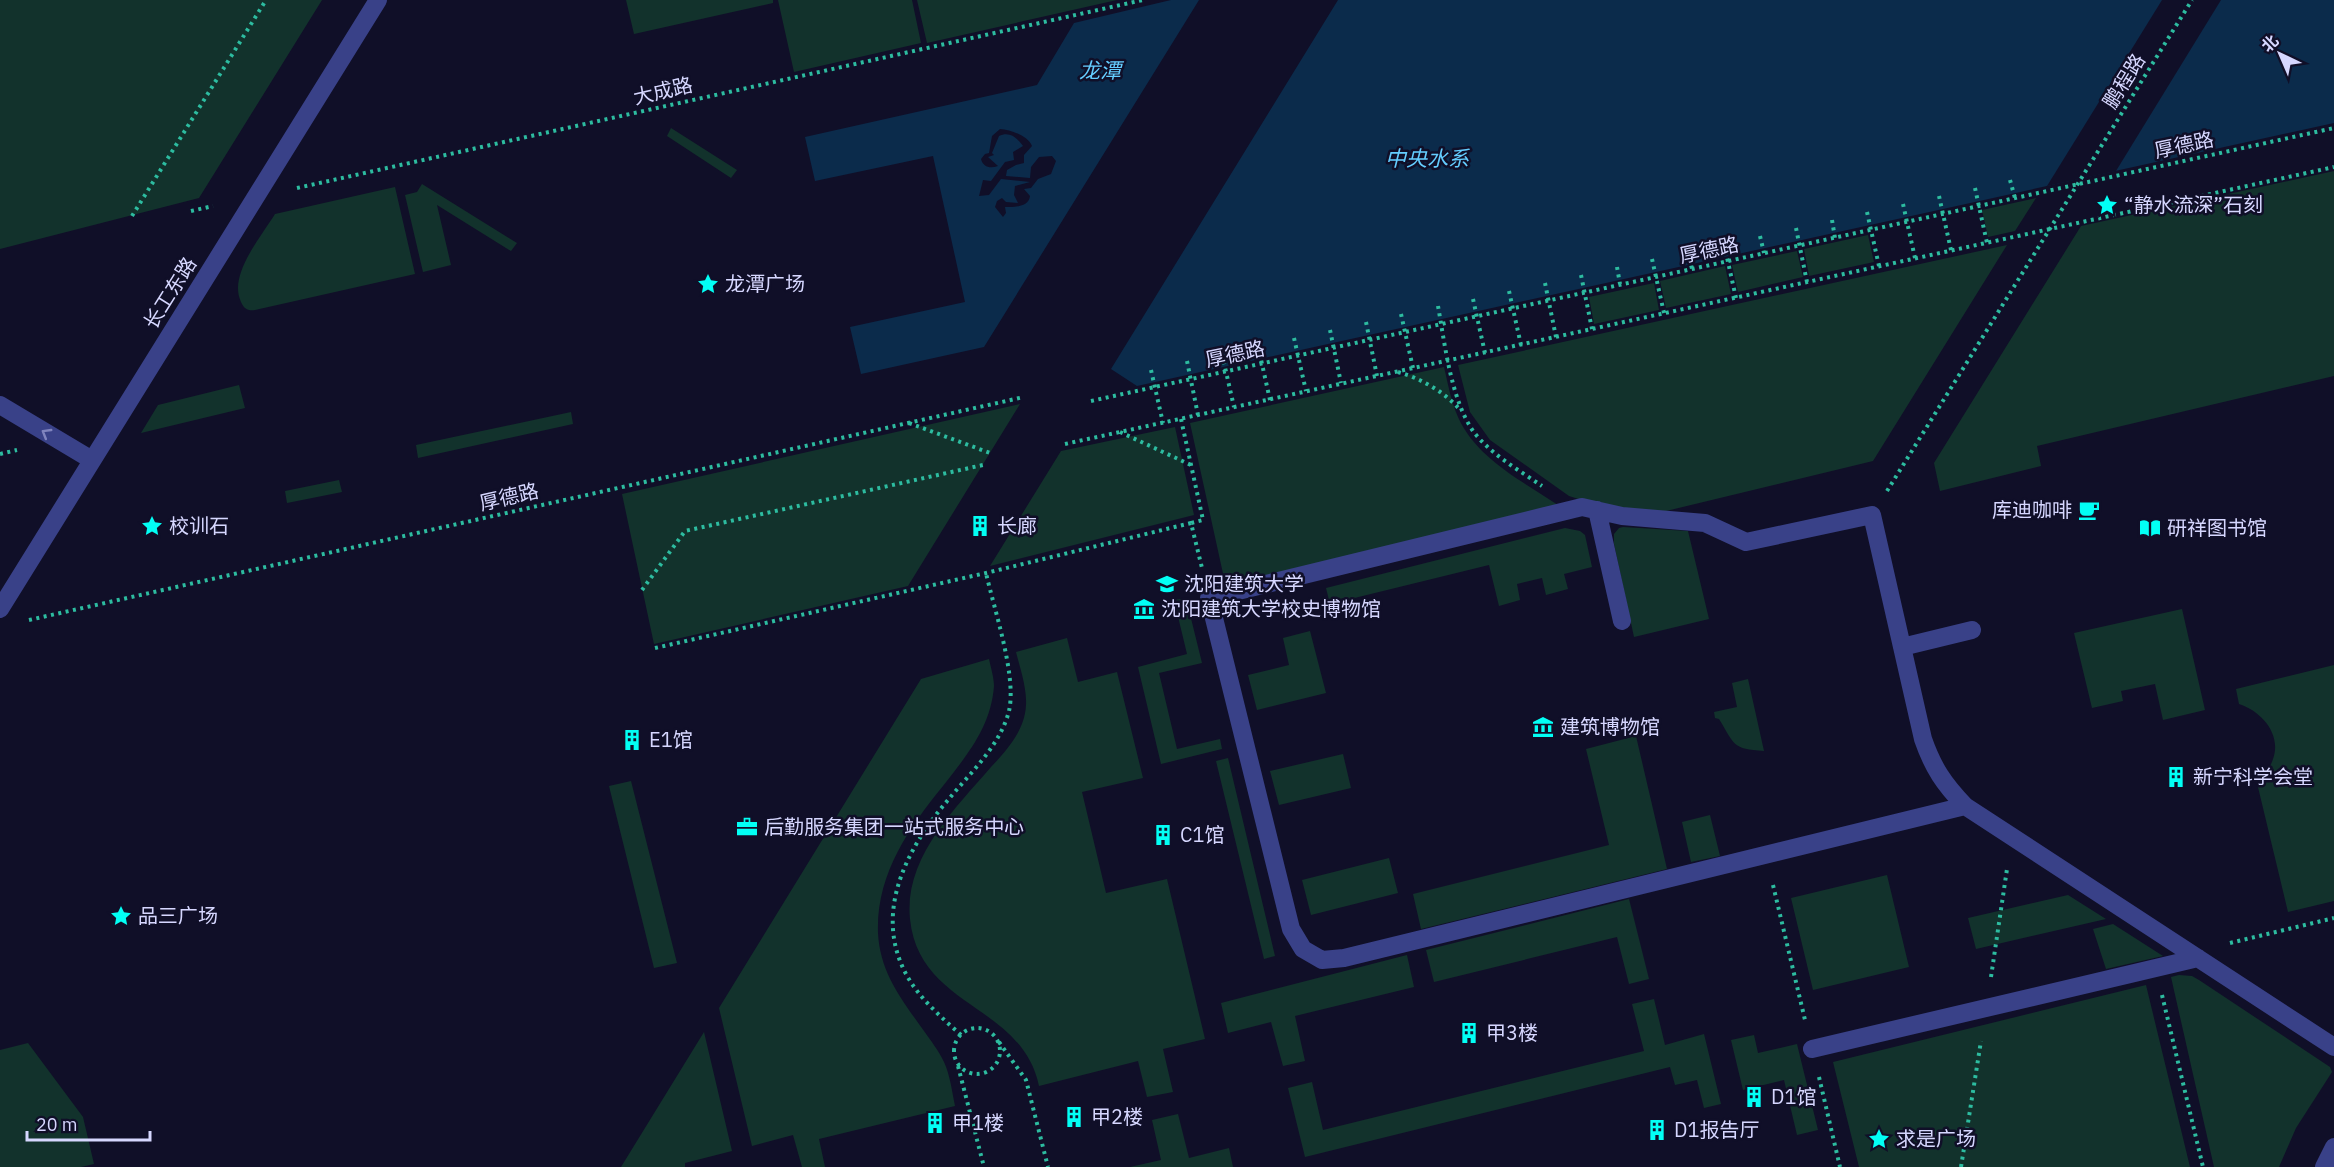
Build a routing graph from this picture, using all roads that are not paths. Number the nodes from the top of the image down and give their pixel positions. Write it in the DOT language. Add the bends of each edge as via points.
graph roads {
  1 [pos="378,0"];
  2 [pos="0,405"];
  3 [pos="92,460"];
  4 [pos="1590,508"];
  5 [pos="0,609"];
  6 [pos="1622,621"];
  7 [pos="1972,630"];
  8 [pos="1902,647"];
  9 [pos="1965,807"];
  10 [pos="2198,958"];
  11 [pos="2334,1047"];
  12 [pos="1812,1049"];
  13 [pos="2334,1147"];
  14 [pos="2324,1167"];
  1 -- 3 [label="lane, 长工东路"];
  3 -- 2 [label="lane, one-way"];
  3 -- 5 [label="lane, 长工东路"];
  4 -- 6 [label="lane"];
  4 -- 8 [label="lane" via="1645,519 1705,523 1746,542 1872,515"];
  4 -- 9 [label="lane" via="1209,598 1291,929 1303,949 1322,960 1344,958"];
  7 -- 8 [label="lane"];
  8 -- 9 [label="lane" via="1932,764"];
  9 -- 10 [label="lane"];
  10 -- 11 [label="lane"];
  10 -- 12 [label="lane"];
  13 -- 14 [label="lane"];
}
